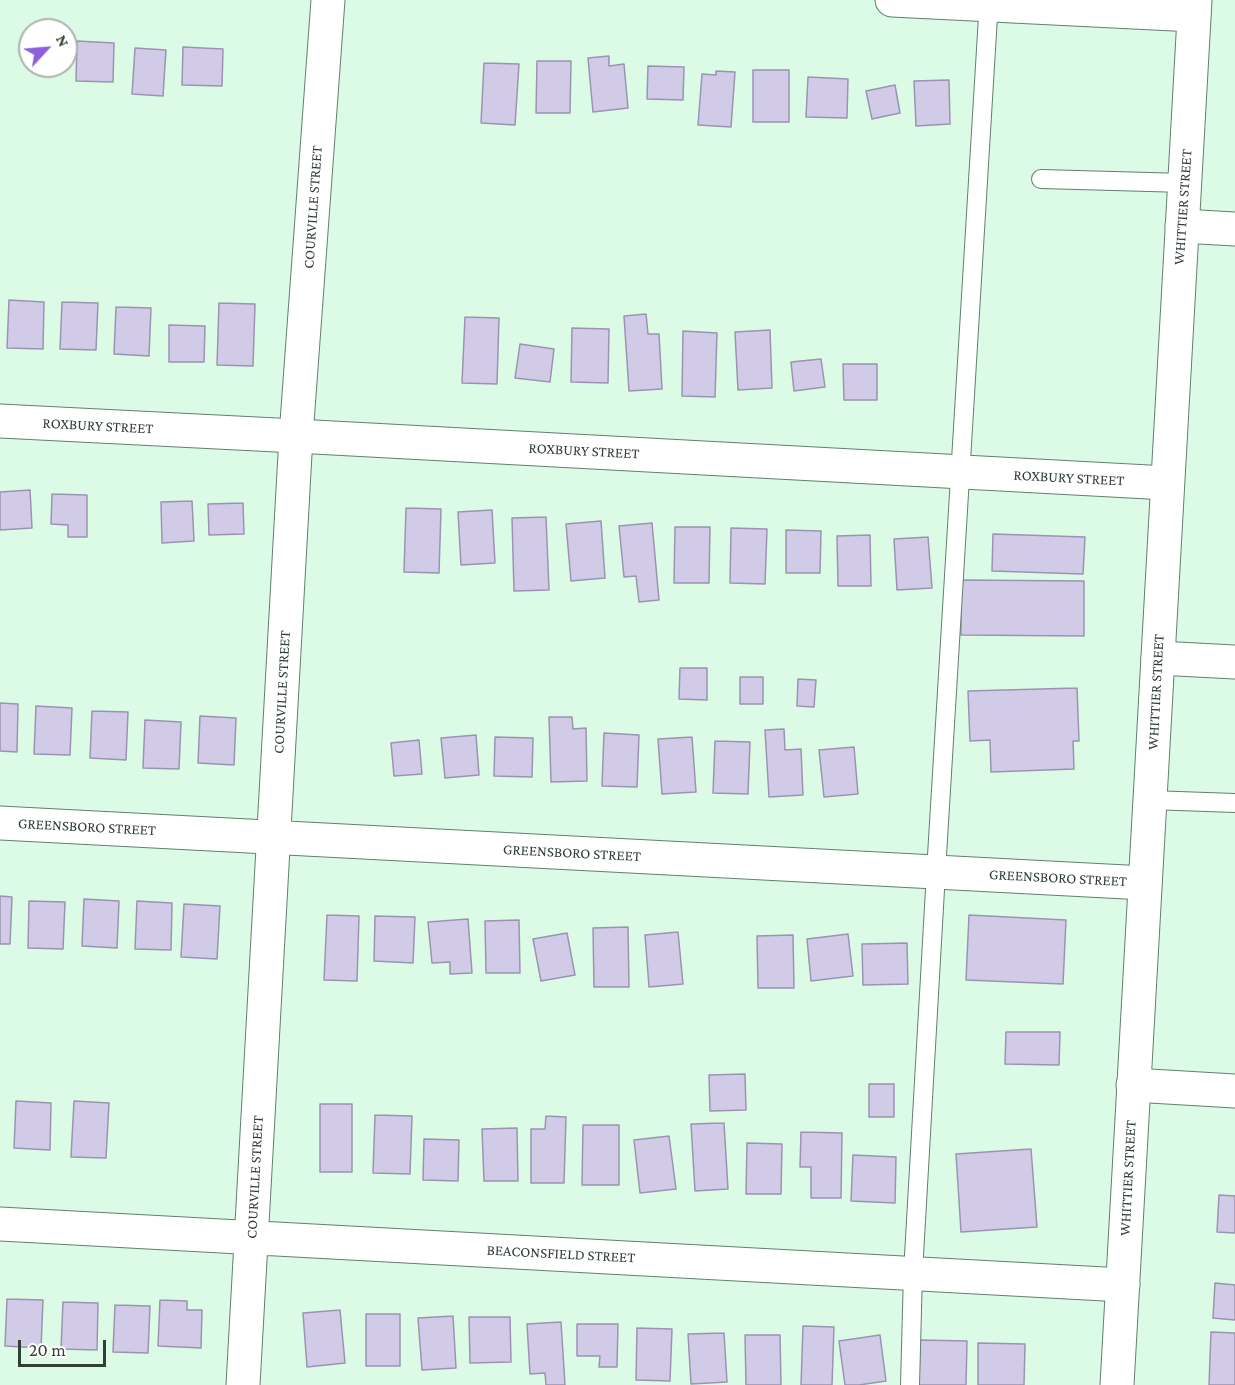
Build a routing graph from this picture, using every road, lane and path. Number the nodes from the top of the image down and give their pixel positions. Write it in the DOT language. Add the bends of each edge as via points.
graph roads {
  1 [pos="328,0"];
  2 [pos="892,0"];
  3 [pos="989,2"];
  4 [pos="1194,7"];
  5 [pos="1041,179"];
  6 [pos="1185,183"];
  7 [pos="1182,226"];
  8 [pos="1235,229"];
  9 [pos="0,421"];
  10 [pos="296,436"];
  11 [pos="960,472"];
  12 [pos="1167,483"];
  13 [pos="1158,658"];
  14 [pos="1235,662"];
  15 [pos="1150,800"];
  16 [pos="1235,803"];
  17 [pos="0,823"];
  18 [pos="274,838"];
  19 [pos="936,872"];
  20 [pos="1145,883"];
  21 [pos="1133,1085"];
  22 [pos="1235,1091"];
  23 [pos="0,1224"];
  24 [pos="251,1238"];
  25 [pos="913,1274"];
  26 [pos="1123,1285"];
  27 [pos="243,1385"];
  28 [pos="910,1385"];
  29 [pos="1117,1385"];
  1 -- 10 [label="street, COURVILLE STREET"];
  2 -- 3 [label="street"];
  3 -- 4 [label="street"];
  3 -- 11 [label="lane"];
  4 -- 6 [label="street, WHITTIER STREET"];
  5 -- 6 [label="lane"];
  6 -- 7 [label="street, WHITTIER STREET"];
  7 -- 8 [label="street"];
  7 -- 12 [label="street, WHITTIER STREET"];
  9 -- 10 [label="street, ROXBURY STREET"];
  10 -- 11 [label="street, ROXBURY STREET"];
  10 -- 18 [label="street, COURVILLE STREET"];
  11 -- 12 [label="street, ROXBURY STREET"];
  11 -- 19 [label="lane"];
  12 -- 13 [label="street, WHITTIER STREET"];
  13 -- 14 [label="street"];
  13 -- 15 [label="street, WHITTIER STREET"];
  15 -- 16 [label="lane"];
  15 -- 20 [label="street, WHITTIER STREET"];
  17 -- 18 [label="street, GREENSBORO STREET"];
  18 -- 19 [label="street, GREENSBORO STREET"];
  18 -- 24 [label="street, COURVILLE STREET"];
  19 -- 20 [label="street, GREENSBORO STREET"];
  19 -- 25 [label="lane"];
  20 -- 21 [label="street, WHITTIER STREET"];
  21 -- 22 [label="street"];
  21 -- 26 [label="street, WHITTIER STREET"];
  23 -- 24 [label="street, BEACONSFIELD STREET"];
  24 -- 25 [label="street, BEACONSFIELD STREET"];
  24 -- 27 [label="street, COURVILLE STREET"];
  25 -- 26 [label="street, BEACONSFIELD STREET"];
  25 -- 28 [label="lane"];
  26 -- 29 [label="street, WHITTIER STREET"];
}
